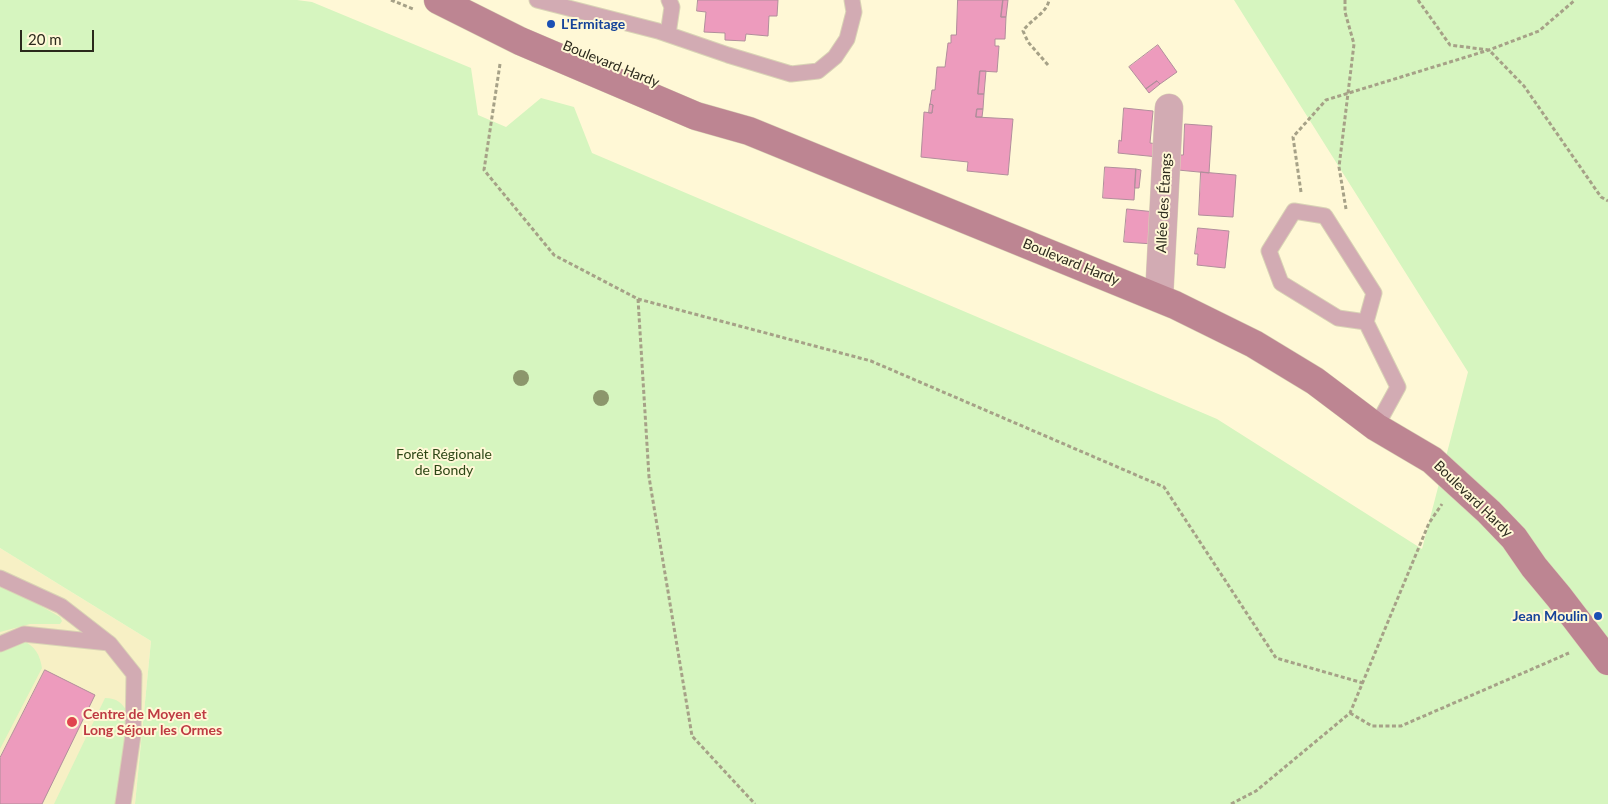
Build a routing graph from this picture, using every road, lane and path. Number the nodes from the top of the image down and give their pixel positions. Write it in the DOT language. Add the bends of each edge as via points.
graph roads {
  1 [pos="391,0"];
  2 [pos="537,0"];
  3 [pos="669,0"];
  4 [pos="852,0"];
  5 [pos="1049,0"];
  6 [pos="1345,0"];
  7 [pos="1418,0"];
  8 [pos="1575,0"];
  9 [pos="427,5"];
  10 [pos="470,7"];
  11 [pos="668,34"];
  12 [pos="1489,50"];
  13 [pos="500,64"];
  14 [pos="1048,65"];
  15 [pos="1348,93"];
  16 [pos="1170,108"];
  17 [pos="1608,200"];
  18 [pos="1304,213"];
  19 [pos="1347,215"];
  20 [pos="1159,298"];
  21 [pos="638,299"];
  22 [pos="1366,322"];
  23 [pos="1376,427"];
  24 [pos="1450,508"];
  25 [pos="0,578"];
  26 [pos="0,644"];
  27 [pos="110,644"];
  28 [pos="1600,651"];
  29 [pos="1363,683"];
  30 [pos="1350,713"];
  31 [pos="123,804"];
  32 [pos="755,804"];
  33 [pos="1230,804"];
  1 -- 9 [label="path"];
  2 -- 11 [label="lane"];
  3 -- 11 [label="lane" via="672,7"];
  4 -- 11 [label="lane" via="854,12 847,38 835,57 818,71 791,74"];
  5 -- 14 [label="path" via="1042,13 1023,31"];
  6 -- 15 [label="path" via="1354,44"];
  7 -- 12 [label="path" via="1450,45"];
  8 -- 12 [label="path" via="1539,31"];
  9 -- 10 [label="street, Boulevard Hardy"];
  10 -- 20 [label="street, Boulevard Hardy" via="520,41 696,116 749,131"];
  12 -- 15 [label="path"];
  12 -- 17 [label="path" via="1524,86 1601,197"];
  13 -- 21 [label="path" via="484,170 554,255"];
  15 -- 18 [label="path" via="1326,100 1293,136"];
  15 -- 19 [label="path" via="1339,167"];
  16 -- 20 [label="street, Allée des Étangs"];
  18 -- 22 [label="lane" via="1325,216 1374,293"];
  18 -- 22 [label="lane" via="1294,211 1269,252 1281,282 1338,318"];
  20 -- 23 [label="street, Boulevard Hardy" via="1254,344 1316,381"];
  21 -- 29 [label="path" via="871,361 1164,487 1276,658"];
  21 -- 32 [label="path" via="649,477 692,736"];
  22 -- 23 [label="lane" via="1398,387"];
  23 -- 28 [label="street, Boulevard Hardy" via="1392,447 1502,546 1534,567"];
  24 -- 29 [label="path" via="1443,502 1429,523"];
  25 -- 27 [label="lane" via="61,606"];
  26 -- 27 [label="lane" via="24,634"];
  27 -- 31 [label="lane" via="134,674 133,735"];
  28 -- 30 [label="path" via="1582,648 1401,726 1372,726"];
  29 -- 30 [label="path"];
  30 -- 33 [label="path" via="1256,790"];
}
